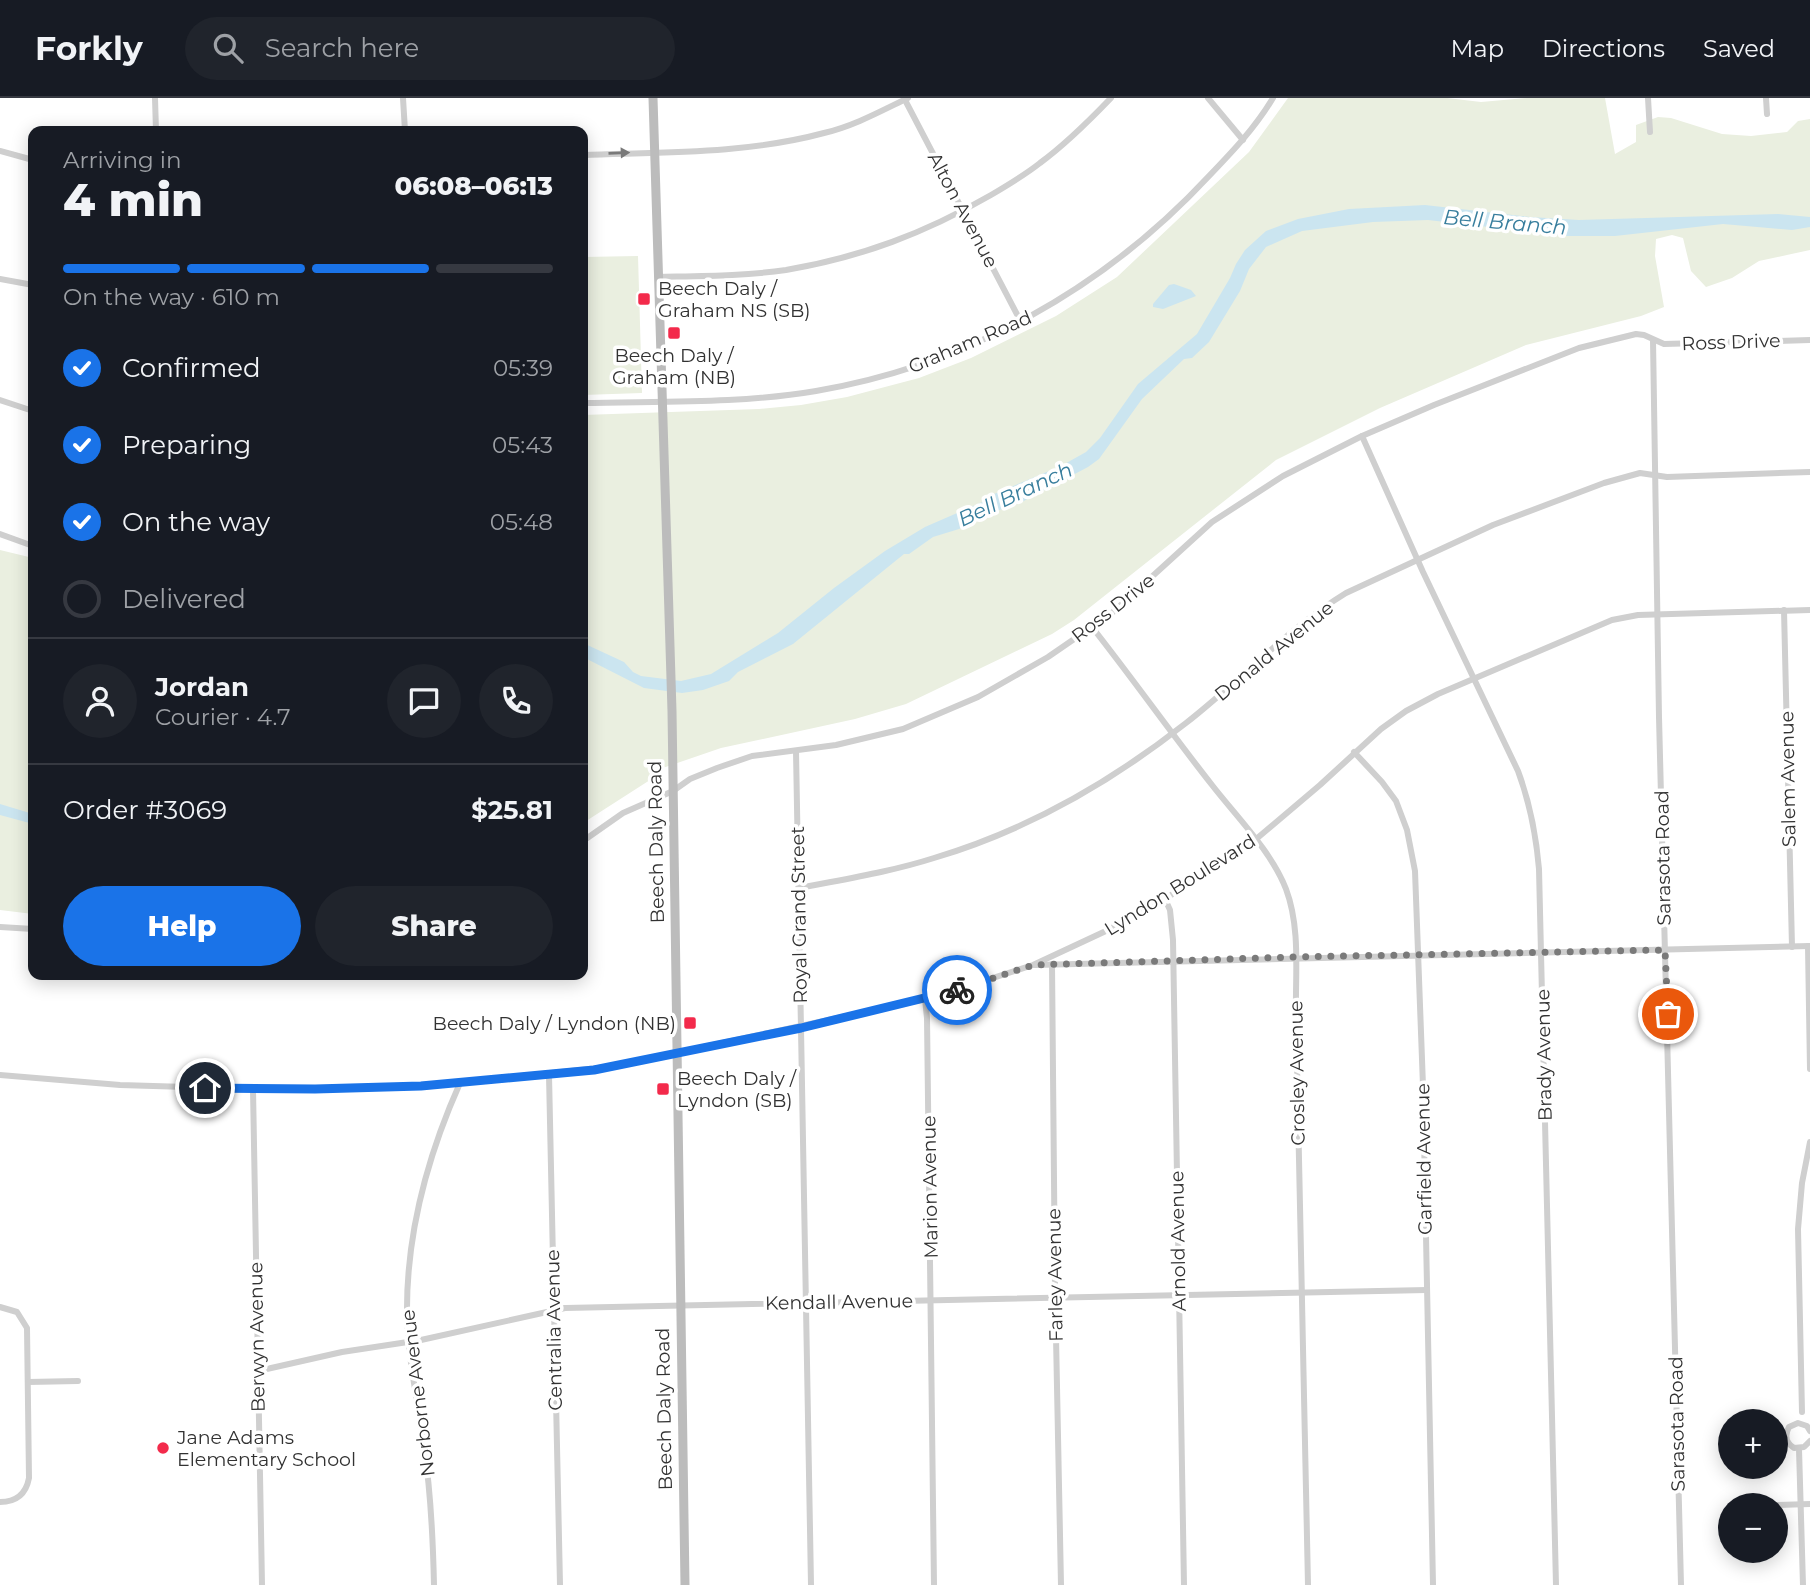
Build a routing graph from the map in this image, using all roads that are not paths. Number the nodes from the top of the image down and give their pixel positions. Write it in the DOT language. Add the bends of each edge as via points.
graph roads {
  1 [pos="155,98"];
  2 [pos="403,98"];
  3 [pos="653,98"];
  4 [pos="1111,98"];
  5 [pos="1208,98"];
  6 [pos="1273,98"];
  7 [pos="1648,98"];
  8 [pos="1766,98"];
  9 [pos="906,99"];
  10 [pos="1767,114"];
  11 [pos="156,126"];
  12 [pos="404,126"];
  13 [pos="1650,132"];
  14 [pos="1243,140"];
  15 [pos="0,151"];
  16 [pos="655,152"];
  17 [pos="588,155"];
  18 [pos="28,159"];
  19 [pos="963,211"];
  20 [pos="658,277"];
  21 [pos="0,279"];
  22 [pos="28,284"];
  23 [pos="1021,322"];
  24 [pos="1653,340"];
  25 [pos="1810,340"];
  26 [pos="0,400"];
  27 [pos="663,401"];
  28 [pos="588,403"];
  29 [pos="28,409"];
  30 [pos="1362,436"];
  31 [pos="1810,472"];
  32 [pos="1656,474"];
  33 [pos="0,534"];
  34 [pos="28,544"];
  35 [pos="1418,559"];
  36 [pos="1810,610"];
  37 [pos="1784,611"];
  38 [pos="1659,614"];
  39 [pos="1093,626"];
  40 [pos="1474,679"];
  41 [pos="1172,733"];
  42 [pos="796,751"];
  43 [pos="1354,752"];
  44 [pos="673,791"];
  45 [pos="588,838"];
  46 [pos="1255,840"];
  47 [pos="800,888"];
  48 [pos="1165,899"];
  49 [pos="0,927"];
  50 [pos="28,929"];
  51 [pos="1809,946"];
  52 [pos="1792,947"];
  53 [pos="1665,950"];
  54 [pos="1542,953"];
  55 [pos="1419,955"];
  56 [pos="1296,957"];
  57 [pos="1173,961"];
  58 [pos="1052,964"];
  59 [pos="1033,965"];
  60 [pos="925,999"];
  61 [pos="801,1028"];
  62 [pos="676,1054"];
  63 [pos="1810,1069"];
  64 [pos="0,1075"];
  65 [pos="549,1075"];
  66 [pos="460,1083"];
  67 [pos="253,1089"];
  68 [pos="1810,1142"];
  69 [pos="1427,1290"];
  70 [pos="1302,1292"];
  71 [pos="1178,1295"];
  72 [pos="1055,1297"];
  73 [pos="932,1300"];
  74 [pos="806,1302"];
  75 [pos="680,1305"];
  76 [pos="0,1307"];
  77 [pos="554,1310"];
  78 [pos="409,1341"];
  79 [pos="1800,1356"];
  80 [pos="1810,1356"];
  81 [pos="258,1371"];
  82 [pos="28,1381"];
  83 [pos="78,1381"];
  84 [pos="1802,1412"];
  85 [pos="1810,1431"];
  86 [pos="1810,1441"];
  87 [pos="1799,1449"];
  88 [pos="0,1502"];
  89 [pos="1788,1504"];
  90 [pos="1800,1504"];
  91 [pos="1810,1504"];
  92 [pos="811,1584"];
  93 [pos="262,1585"];
  94 [pos="434,1585"];
  95 [pos="559,1585"];
  96 [pos="685,1585"];
  97 [pos="934,1585"];
  98 [pos="1061,1585"];
  99 [pos="1184,1585"];
  100 [pos="1308,1585"];
  101 [pos="1433,1585"];
  102 [pos="1556,1585"];
  103 [pos="1681,1585"];
  104 [pos="1803,1585"];
  1 -- 11 [label="street"];
  2 -- 12 [label="street"];
  3 -- 16 [label="main road, Beech Daly Road"];
  4 -- 19 [label="street" via="1041,163"];
  5 -- 14 [label="street"];
  6 -- 14 [label="street, Graham Road"];
  7 -- 13 [label="street"];
  8 -- 10 [label="street"];
  9 -- 16 [label="street" via="853,124 802,138"];
  9 -- 19 [label="street, Alton Avenue"];
  14 -- 23 [label="street, Graham Road" via="1164,223 1084,285"];
  15 -- 18 [label="street"];
  17 -- 16 [label="street, one-way"];
  16 -- 20 [label="main road, Beech Daly Road"];
  19 -- 20 [label="street" via="896,242 841,259 765,272"];
  19 -- 23 [label="street, Alton Avenue"];
  20 -- 27 [label="main road, Beech Daly Road"];
  21 -- 22 [label="street"];
  23 -- 27 [label="street, Graham Road" via="948,355 866,381 754,398"];
  24 -- 25 [label="street, Ross Drive" via="1664,344"];
  24 -- 30 [label="street, Ross Drive" via="1644,335 1626,336 1579,348"];
  24 -- 32 [label="street, Sarasota Road"];
  26 -- 29 [label="street"];
  27 -- 28 [label="street, Graham Road"];
  27 -- 44 [label="main road, Beech Daly Road"];
  30 -- 35 [label="street, Brady Avenue"];
  30 -- 39 [label="street, Ross Drive" via="1225,512 1132,597"];
  31 -- 32 [label="street, Donald Avenue"];
  32 -- 35 [label="street, Donald Avenue" via="1640,472 1604,483"];
  32 -- 38 [label="street, Sarasota Road"];
  33 -- 34 [label="street"];
  35 -- 40 [label="street, Brady Avenue"];
  35 -- 41 [label="street, Donald Avenue" via="1313,614"];
  36 -- 37 [label="street, Lyndon Boulevard"];
  37 -- 38 [label="street, Lyndon Boulevard"];
  37 -- 52 [label="street, Salem Avenue"];
  38 -- 40 [label="street, Lyndon Boulevard" via="1602,623"];
  38 -- 53 [label="street, Sarasota Road"];
  39 -- 41 [label="street, Crosley Avenue"];
  39 -- 42 [label="street, Ross Drive" via="1013,678 921,722"];
  40 -- 43 [label="street, Lyndon Boulevard" via="1406,711"];
  40 -- 54 [label="street, Brady Avenue" via="1518,771 1533,817"];
  41 -- 46 [label="street, Crosley Avenue"];
  41 -- 47 [label="street, Donald Avenue" via="1076,796 984,841 884,872"];
  42 -- 44 [label="street, Ross Drive" via="717,768"];
  42 -- 47 [label="street, Royal Grand Street"];
  43 -- 46 [label="street, Lyndon Boulevard"];
  43 -- 55 [label="street, Garfield Avenue" via="1391,793 1407,830 1415,870"];
  44 -- 45 [label="street, Ross Drive" via="623,813"];
  44 -- 62 [label="main road, Beech Daly Road"];
  46 -- 48 [label="street, Lyndon Boulevard"];
  46 -- 56 [label="street, Crosley Avenue" via="1287,891"];
  47 -- 61 [label="street, Royal Grand Street"];
  48 -- 57 [label="street, Arnold Avenue" via="1170,910"];
  48 -- 59 [label="street, Lyndon Boulevard"];
  49 -- 50 [label="street"];
  51 -- 52 [label="street"];
  51 -- 63 [label="street"];
  52 -- 53 [label="street"];
  53 -- 54 [label="street"];
  53 -- 103 [label="street, Sarasota Road"];
  54 -- 55 [label="street"];
  54 -- 102 [label="street, Brady Avenue"];
  55 -- 56 [label="street"];
  55 -- 69 [label="street, Garfield Avenue"];
  56 -- 57 [label="street"];
  56 -- 70 [label="street, Crosley Avenue"];
  57 -- 58 [label="street"];
  57 -- 71 [label="street, Arnold Avenue"];
  58 -- 59 [label="street"];
  58 -- 72 [label="street, Farley Avenue"];
  59 -- 60 [label="street, Lyndon Boulevard"];
  60 -- 61 [label="street, Lyndon Boulevard"];
  60 -- 73 [label="street, Marion Avenue"];
  61 -- 62 [label="street, Lyndon Boulevard"];
  61 -- 74 [label="street, Royal Grand Street"];
  62 -- 65 [label="street, Lyndon Boulevard"];
  62 -- 75 [label="main road, Beech Daly Road"];
  64 -- 67 [label="street, Lyndon Boulevard"];
  65 -- 66 [label="street, Lyndon Boulevard"];
  65 -- 77 [label="street, Centralia Avenue"];
  66 -- 67 [label="street, Lyndon Boulevard"];
  66 -- 78 [label="street, Norborne Avenue" via="434,1144 416,1210 408,1275"];
  67 -- 81 [label="street, Berwyn Avenue"];
  68 -- 79 [label="street" via="1798,1229"];
  69 -- 70 [label="street, Kendall Avenue"];
  69 -- 101 [label="street, Garfield Avenue"];
  70 -- 71 [label="street, Kendall Avenue"];
  70 -- 100 [label="street, Crosley Avenue"];
  71 -- 72 [label="street, Kendall Avenue"];
  71 -- 99 [label="street, Arnold Avenue"];
  72 -- 73 [label="street, Kendall Avenue"];
  72 -- 98 [label="street, Farley Avenue"];
  73 -- 74 [label="street, Kendall Avenue"];
  73 -- 97 [label="street, Marion Avenue"];
  74 -- 75 [label="street, Kendall Avenue"];
  74 -- 92 [label="street, Royal Grand Street"];
  75 -- 77 [label="street, Kendall Avenue"];
  75 -- 96 [label="main road, Beech Daly Road"];
  76 -- 82 [label="street" via="17,1312 25,1323"];
  77 -- 78 [label="street, Kendall Avenue"];
  77 -- 95 [label="street, Centralia Avenue"];
  78 -- 81 [label="street, Kendall Avenue"];
  78 -- 94 [label="street, Norborne Avenue" via="429,1488"];
  79 -- 80 [label="street"];
  79 -- 84 [label="street"];
  81 -- 93 [label="street, Berwyn Avenue"];
  82 -- 83 [label="street"];
  82 -- 88 [label="street" via="29,1478 22,1494"];
  85 -- 87 [label="street" via="1803,1424 1789,1427 1787,1441"];
  86 -- 87 [label="street"];
  87 -- 90 [label="street"];
  89 -- 90 [label="street"];
  90 -- 91 [label="street"];
  90 -- 104 [label="street"];
}
